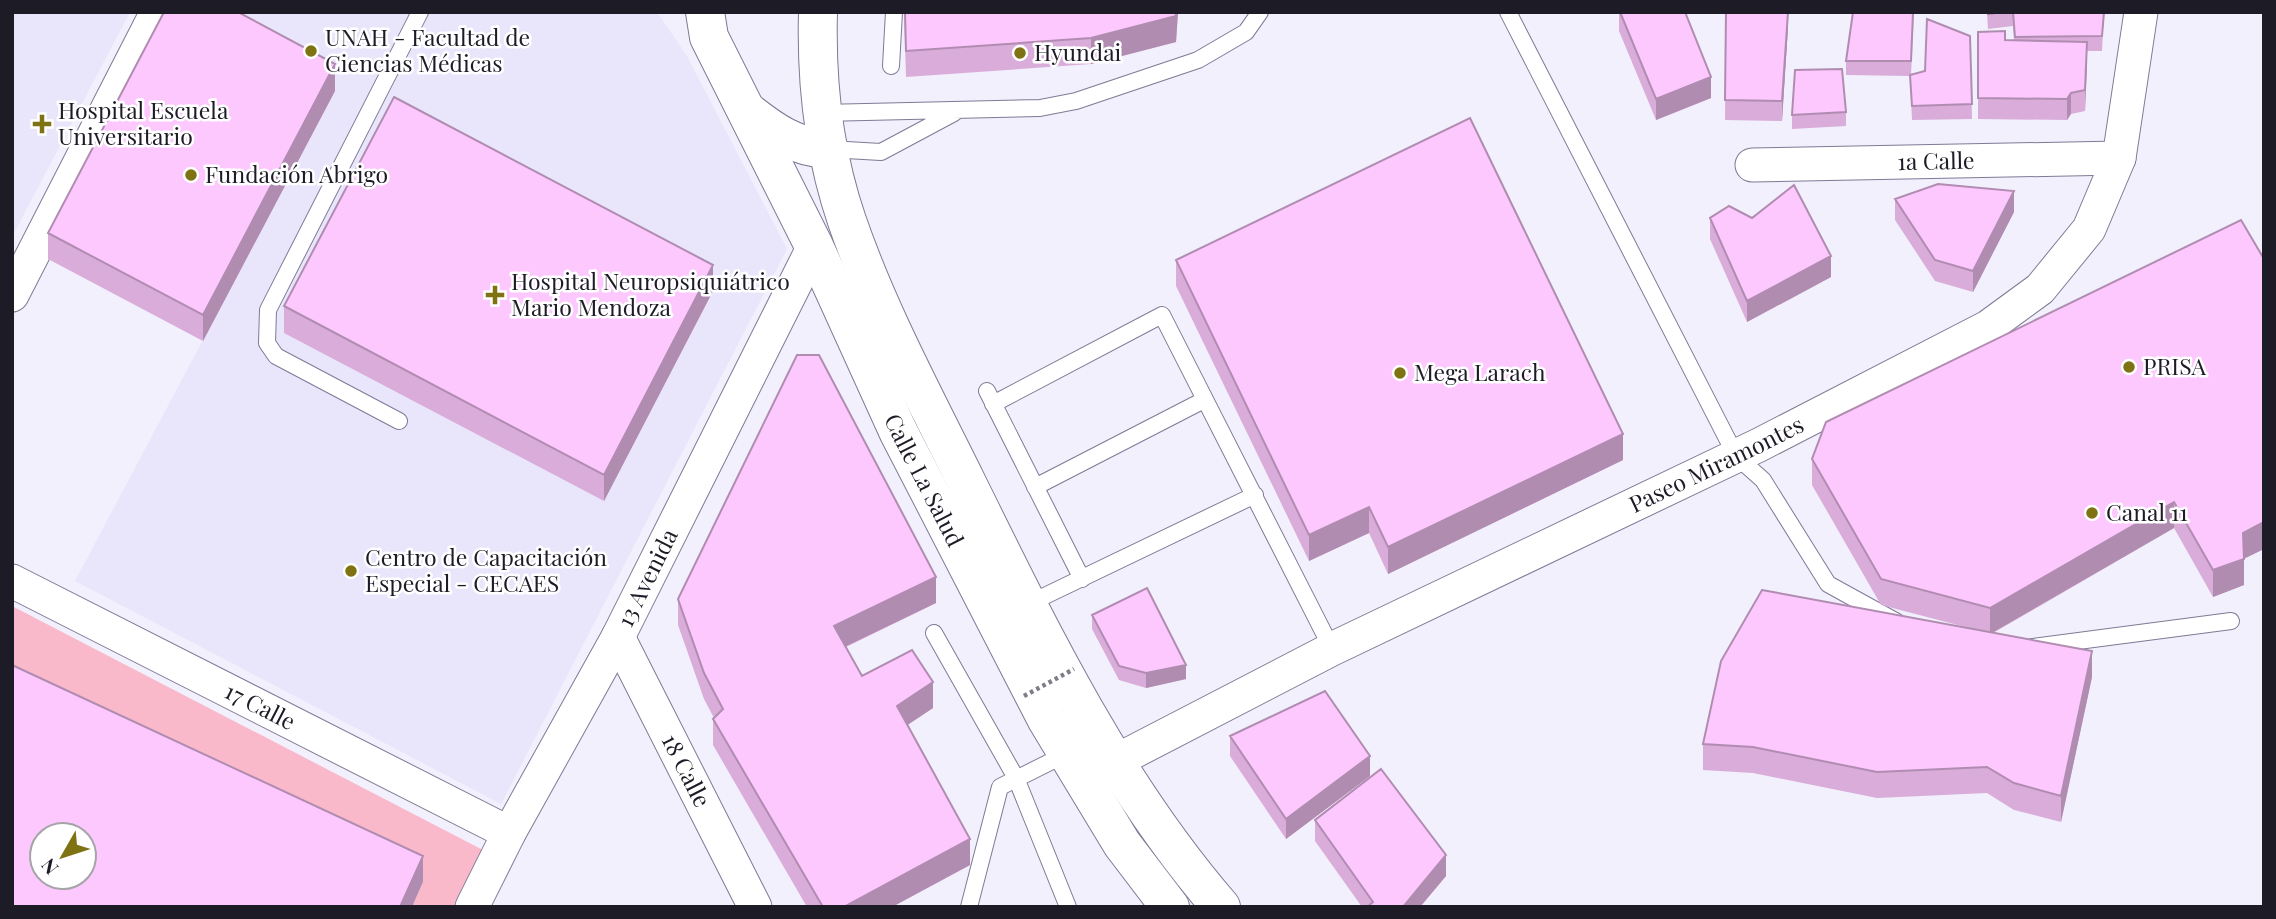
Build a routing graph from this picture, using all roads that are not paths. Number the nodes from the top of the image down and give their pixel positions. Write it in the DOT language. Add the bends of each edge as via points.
graph roads {
  1 [pos="158,12"];
  2 [pos="420,12"];
  3 [pos="818,12"];
  4 [pos="894,12"];
  5 [pos="1261,12"];
  6 [pos="1508,12"];
  7 [pos="2141,12"];
  8 [pos="707,25"];
  9 [pos="891,66"];
  10 [pos="745,110"];
  11 [pos="956,111"];
  12 [pos="825,131"];
  13 [pos="2119,159"];
  14 [pos="1752,165"];
  15 [pos="814,246"];
  16 [pos="12,295"];
  17 [pos="1204,400"];
  18 [pos="399,421"];
  19 [pos="1736,456"];
  20 [pos="1035,487"];
  21 [pos="1255,495"];
  22 [pos="1082,579"];
  23 [pos="12,581"];
  24 [pos="1028,604"];
  25 [pos="2231,621"];
  26 [pos="1913,630"];
  27 [pos="934,633"];
  28 [pos="618,637"];
  29 [pos="1332,649"];
  30 [pos="2016,649"];
  31 [pos="1066,754"];
  32 [pos="1114,762"];
  33 [pos="1016,778"];
  34 [pos="509,833"];
  35 [pos="472,907"];
  36 [pos="755,907"];
  37 [pos="969,907"];
  38 [pos="1068,907"];
  39 [pos="1171,907"];
  40 [pos="1221,907"];
  1 -- 16 [label="street"];
  2 -- 18 [label="lane" via="268,310 267,344 276,356"];
  3 -- 12 [label="main road, Calle La Salud" via="816,66"];
  4 -- 9 [label="lane"];
  5 -- 11 [label="lane" via="1246,32 1198,60 1115,89 1040,108"];
  6 -- 19 [label="lane"];
  7 -- 13 [label="street, Paseo Miramontes"];
  8 -- 10 [label="main road, Calle La Salud"];
  10 -- 12 [label="main road" via="781,136 814,148"];
  10 -- 15 [label="main road, Calle La Salud"];
  11 -- 12 [label="lane"];
  11 -- 12 [label="lane" via="881,152"];
  12 -- 24 [label="main road, Calle La Salud" via="846,220 897,341"];
  13 -- 14 [label="street, 1a Calle"];
  13 -- 19 [label="street, Paseo Miramontes" via="2089,229 2040,289 1988,327"];
  15 -- 28 [label="street, 13 Avenida"];
  15 -- 31 [label="main road, Calle La Salud" via="898,431"];
  17 -- 20 [label="lane"];
  17 -- 20 [label="lane" via="1162,315 990,398"];
  17 -- 21 [label="lane"];
  19 -- 26 [label="lane" via="1763,480 1828,584"];
  19 -- 29 [label="street, Paseo Miramontes"];
  20 -- 22 [label="lane"];
  21 -- 22 [label="lane"];
  21 -- 29 [label="lane"];
  22 -- 24 [label="lane"];
  23 -- 34 [label="street, 17 Calle"];
  24 -- 32 [label="main road, Calle La Salud"];
  25 -- 30 [label="lane"];
  27 -- 33 [label="lane"];
  28 -- 34 [label="street, 13 Avenida"];
  28 -- 36 [label="street, 18 Calle"];
  29 -- 32 [label="street, Paseo Miramontes"];
  31 -- 33 [label="lane"];
  31 -- 39 [label="main road, Calle La Salud" via="1122,844"];
  32 -- 40 [label="main road, Calle La Salud" via="1160,831"];
  33 -- 37 [label="lane" via="1000,787"];
  33 -- 38 [label="lane"];
  34 -- 35 [label="street, 13 Avenida"];
}
